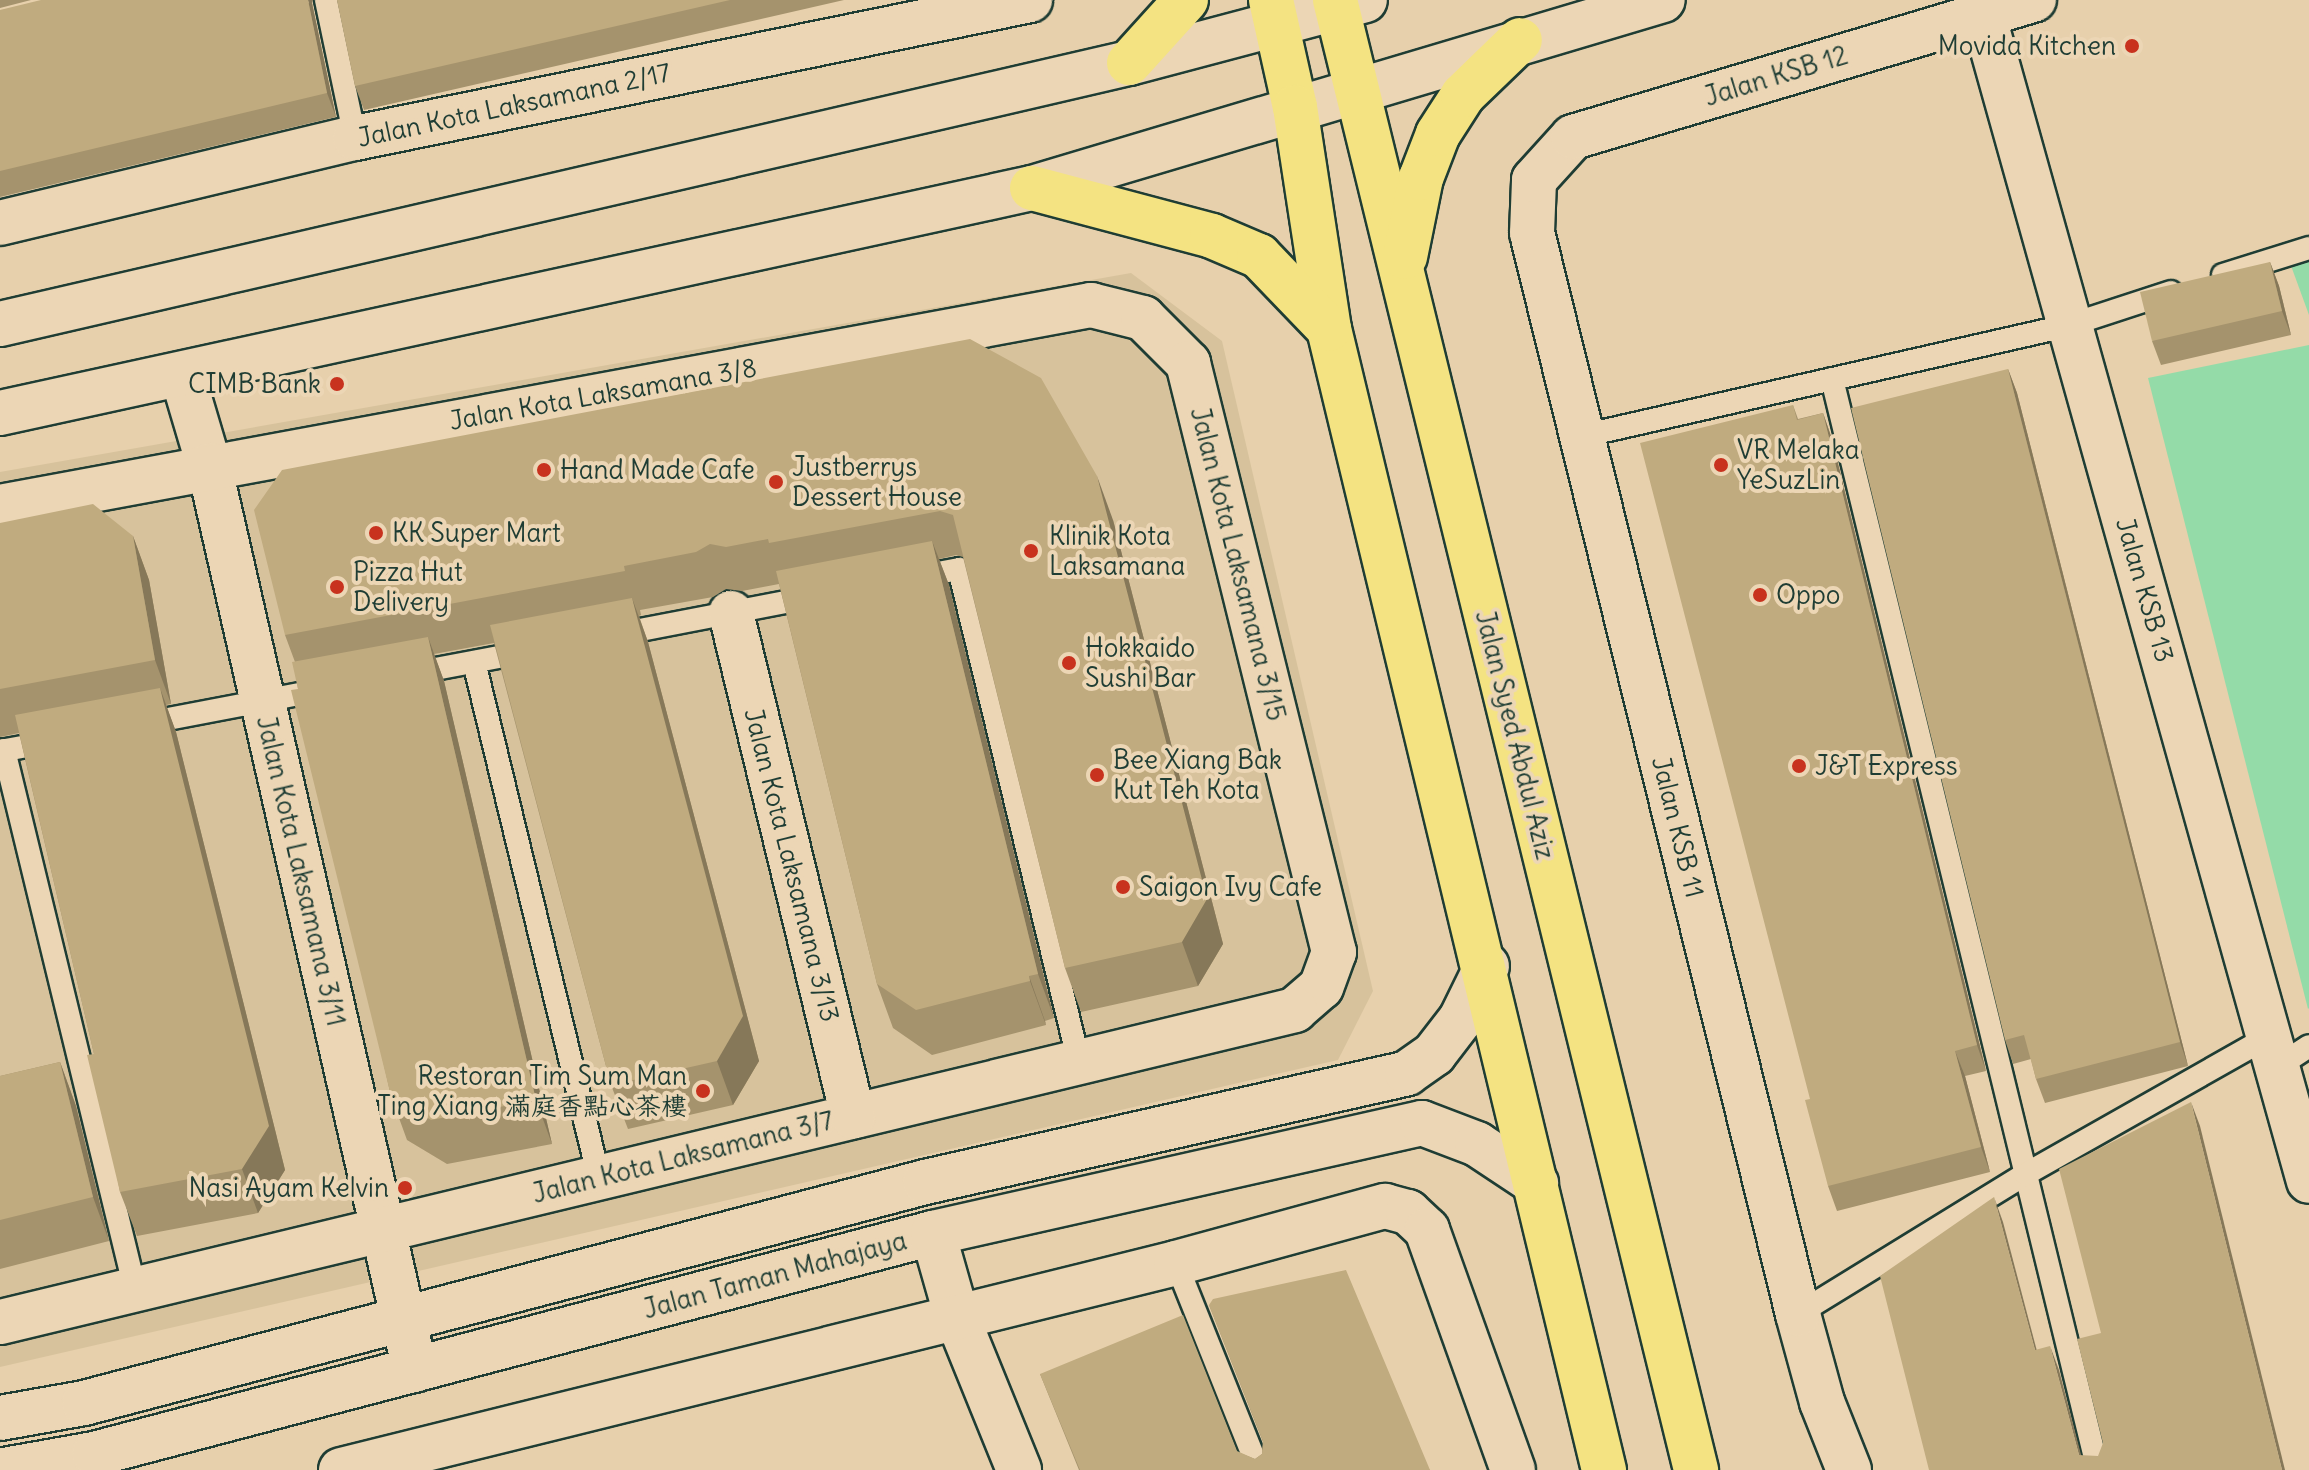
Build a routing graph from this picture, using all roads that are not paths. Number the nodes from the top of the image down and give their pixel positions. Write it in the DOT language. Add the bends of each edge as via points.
graph roads {
  1 [pos="326,0"];
  2 [pos="1030,0"];
  3 [pos="1186,0"];
  4 [pos="1663,0"];
  5 [pos="2034,0"];
  6 [pos="1346,2"];
  7 [pos="1981,6"];
  8 [pos="1274,11"];
  9 [pos="1520,40"];
  10 [pos="1129,63"];
  11 [pos="1359,90"];
  12 [pos="1295,107"];
  13 [pos="355,138"];
  14 [pos="1534,180"];
  15 [pos="1032,188"];
  16 [pos="0,223"];
  17 [pos="2309,248"];
  18 [pos="1403,271"];
  19 [pos="0,324"];
  20 [pos="2070,325"];
  21 [pos="1329,329"];
  22 [pos="1188,363"];
  23 [pos="182,374"];
  24 [pos="1832,379"];
  25 [pos="0,413"];
  26 [pos="1582,436"];
  27 [pos="209,465"];
  28 [pos="0,507"];
  29 [pos="898,581"];
  30 [pos="837,592"];
  31 [pos="731,613"];
  32 [pos="595,639"];
  33 [pos="550,647"];
  34 [pos="474,662"];
  35 [pos="383,679"];
  36 [pos="338,687"];
  37 [pos="262,701"];
  38 [pos="126,727"];
  39 [pos="65,739"];
  40 [pos="2,751"];
  41 [pos="1334,952"];
  42 [pos="1487,966"];
  43 [pos="2286,1049"];
  44 [pos="1079,1062"];
  45 [pos="86,1089"];
  46 [pos="57,1096"];
  47 [pos="853,1116"];
  48 [pos="2026,1174"];
  49 [pos="599,1178"];
  50 [pos="2309,1181"];
  51 [pos="1536,1183"];
  52 [pos="383,1230"];
  53 [pos="933,1233"];
  54 [pos="1176,1263"];
  55 [pos="135,1289"];
  56 [pos="1798,1314"];
  57 [pos="957,1317"];
  58 [pos="404,1319"];
  59 [pos="0,1322"];
  60 [pos="415,1370"];
  61 [pos="84,1403"];
  62 [pos="0,1418"];
  63 [pos="95,1462"];
  64 [pos="4,1470"];
  65 [pos="341,1470"];
  66 [pos="1019,1470"];
  67 [pos="1259,1470"];
  68 [pos="1513,1470"];
  69 [pos="1604,1470"];
  70 [pos="1696,1470"];
  71 [pos="1849,1470"];
  72 [pos="2098,1470"];
  1 -- 13 [label="lane"];
  2 -- 13 [label="street, Jalan Kota Laksamana 2/17"];
  3 -- 10 [label="main road"];
  4 -- 9 [label="street"];
  5 -- 7 [label="street, Jalan KSB 12"];
  6 -- 8 [label="street"];
  6 -- 11 [label="main road, Jalan Syed Abdul Aziz"];
  7 -- 14 [label="street, Jalan KSB 12" via="1573,137"];
  7 -- 20 [label="street, Jalan KSB 13"];
  8 -- 10 [label="street"];
  8 -- 12 [label="main road"];
  9 -- 11 [label="street"];
  9 -- 18 [label="main road" via="1463,95 1438,134 1421,178"];
  10 -- 19 [label="street"];
  11 -- 12 [label="street"];
  11 -- 18 [label="main road, Jalan Syed Abdul Aziz"];
  12 -- 15 [label="street"];
  12 -- 21 [label="main road"];
  13 -- 16 [label="street, Jalan Kota Laksamana 2/17"];
  14 -- 26 [label="street, Jalan KSB 11" via="1532,233"];
  15 -- 21 [label="main road" via="1212,236 1259,256"];
  15 -- 23 [label="street"];
  17 -- 20 [label="lane"];
  18 -- 70 [label="main road, Jalan Syed Abdul Aziz"];
  20 -- 24 [label="lane"];
  20 -- 43 [label="street, Jalan KSB 13"];
  21 -- 42 [label="main road"];
  22 -- 27 [label="street, Jalan Kota Laksamana 3/8" via="1143,318 1091,305"];
  22 -- 41 [label="street, Jalan Kota Laksamana 3/15"];
  23 -- 25 [label="street"];
  23 -- 27 [label="street, Jalan Kota Laksamana 3/11"];
  24 -- 26 [label="lane"];
  24 -- 48 [label="lane"];
  26 -- 56 [label="street, Jalan KSB 11"];
  27 -- 28 [label="street, Jalan Kota Laksamana 3/8"];
  27 -- 37 [label="street, Jalan Kota Laksamana 3/11"];
  29 -- 44 [label="lane" via="959,569"];
  30 -- 31 [label="lane"];
  31 -- 32 [label="lane"];
  31 -- 47 [label="street, Jalan Kota Laksamana 3/13"];
  33 -- 34 [label="lane"];
  34 -- 35 [label="lane"];
  34 -- 49 [label="lane"];
  36 -- 37 [label="lane"];
  37 -- 38 [label="lane"];
  37 -- 52 [label="street, Jalan Kota Laksamana 3/11"];
  39 -- 40 [label="lane"];
  40 -- 45 [label="lane"];
  41 -- 44 [label="street, Jalan Kota Laksamana 3/7" via="1321,987 1295,1010"];
  42 -- 51 [label="main road"];
  42 -- 58 [label="street, Jalan Taman Mahajaya" via="1461,1019 1434,1054 1407,1073 925,1182"];
  43 -- 48 [label="lane"];
  43 -- 50 [label="street, Jalan KSB 13"];
  44 -- 47 [label="street, Jalan Kota Laksamana 3/7"];
  45 -- 46 [label="lane"];
  45 -- 55 [label="lane"];
  47 -- 49 [label="street, Jalan Kota Laksamana 3/7"];
  48 -- 56 [label="lane"];
  48 -- 72 [label="lane"];
  49 -- 52 [label="street, Jalan Kota Laksamana 3/7"];
  51 -- 53 [label="street, Jalan Taman Mahajaya" via="1477,1144 1422,1123"];
  51 -- 69 [label="main road"];
  52 -- 55 [label="street, Jalan Kota Laksamana 3/7"];
  52 -- 58 [label="street, Jalan Kota Laksamana 3/11"];
  53 -- 57 [label="street"];
  53 -- 60 [label="street, Jalan Taman Mahajaya"];
  54 -- 57 [label="street"];
  54 -- 67 [label="lane"];
  54 -- 68 [label="street" via="1385,1206 1408,1212 1427,1230"];
  55 -- 59 [label="street, Jalan Kota Laksamana 3/7"];
  56 -- 71 [label="street, Jalan KSB 11" via="1822,1402"];
  57 -- 65 [label="street"];
  57 -- 66 [label="street"];
  58 -- 60 [label="street, Jalan Kota Laksamana 3/11"];
  58 -- 61 [label="street, Jalan Taman Mahajaya"];
  60 -- 63 [label="street, Jalan Taman Mahajaya"];
  61 -- 62 [label="street, Jalan Taman Mahajaya"];
  61 -- 63 [label="street"];
  63 -- 64 [label="street, Jalan Taman Mahajaya"];
}
